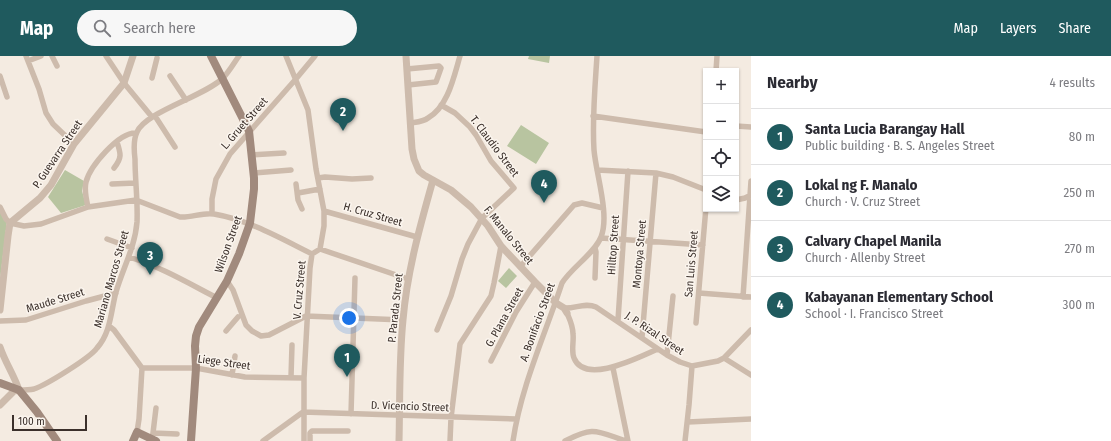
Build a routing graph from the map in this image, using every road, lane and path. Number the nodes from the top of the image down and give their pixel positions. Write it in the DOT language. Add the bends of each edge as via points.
graph roads {
  1 [pos="41,56"];
  2 [pos="52,56"];
  3 [pos="106,56"];
  4 [pos="133,56"];
  5 [pos="211,56"];
  6 [pos="239,56"];
  7 [pos="286,56"];
  8 [pos="315,56"];
  9 [pos="406,56"];
  10 [pos="460,56"];
  11 [pos="597,56"];
  12 [pos="717,56"];
  13 [pos="27,58"];
  14 [pos="157,58"];
  15 [pos="57,66"];
  16 [pos="716,68"];
  17 [pos="407,69"];
  18 [pos="0,76"];
  19 [pos="170,76"];
  20 [pos="152,78"];
  21 [pos="222,78"];
  22 [pos="295,80"];
  23 [pos="124,83"];
  24 [pos="408,85"];
  25 [pos="8,97"];
  26 [pos="186,100"];
  27 [pos="441,105"];
  28 [pos="154,116"];
  29 [pos="593,116"];
  30 [pos="410,123"];
  31 [pos="739,126"];
  32 [pos="751,127"];
  33 [pos="249,131"];
  34 [pos="703,132"];
  35 [pos="136,133"];
  36 [pos="117,142"];
  37 [pos="74,144"];
  38 [pos="175,147"];
  39 [pos="284,153"];
  40 [pos="251,155"];
  41 [pos="114,168"];
  42 [pos="291,170"];
  43 [pos="597,170"];
  44 [pos="628,172"];
  45 [pos="253,173"];
  46 [pos="656,173"];
  47 [pos="371,178"];
  48 [pos="318,179"];
  49 [pos="433,180"];
  50 [pos="751,181"];
  51 [pos="135,183"];
  52 [pos="112,184"];
  53 [pos="296,184"];
  54 [pos="320,189"];
  55 [pos="703,189"];
  56 [pos="298,193"];
  57 [pos="750,195"];
  58 [pos="136,200"];
  59 [pos="739,200"];
  60 [pos="0,207"];
  61 [pos="88,207"];
  62 [pos="302,208"];
  63 [pos="603,208"];
  64 [pos="324,211"];
  65 [pos="706,212"];
  66 [pos="212,213"];
  67 [pos="482,218"];
  68 [pos="10,223"];
  69 [pos="250,223"];
  70 [pos="417,237"];
  71 [pos="601,238"];
  72 [pos="107,239"];
  73 [pos="624,240"];
  74 [pos="650,242"];
  75 [pos="703,245"];
  76 [pos="501,246"];
  77 [pos="132,248"];
  78 [pos="595,248"];
  79 [pos="320,249"];
  80 [pos="312,254"];
  81 [pos="129,257"];
  82 [pos="520,267"];
  83 [pos="355,278"];
  84 [pos="595,278"];
  85 [pos="408,279"];
  86 [pos="227,281"];
  87 [pos="535,282"];
  88 [pos="1,284"];
  89 [pos="116,293"];
  90 [pos="699,294"];
  91 [pos="673,296"];
  92 [pos="743,296"];
  93 [pos="751,297"];
  94 [pos="217,298"];
  95 [pos="556,302"];
  96 [pos="0,310"];
  97 [pos="565,311"];
  98 [pos="306,316"];
  99 [pos="238,317"];
  100 [pos="354,318"];
  101 [pos="403,320"];
  102 [pos="618,320"];
  103 [pos="0,321"];
  104 [pos="696,323"];
  105 [pos="109,326"];
  106 [pos="437,330"];
  107 [pos="751,330"];
  108 [pos="226,331"];
  109 [pos="642,337"];
  110 [pos="292,345"];
  111 [pos="0,348"];
  112 [pos="658,349"];
  113 [pos="667,355"];
  114 [pos="235,356"];
  115 [pos="724,358"];
  116 [pos="491,361"];
  117 [pos="692,366"];
  118 [pos="142,368"];
  119 [pos="196,368"];
  120 [pos="613,368"];
  121 [pos="232,375"];
  122 [pos="751,375"];
  123 [pos="292,378"];
  124 [pos="304,378"];
  125 [pos="0,383"];
  126 [pos="19,390"];
  127 [pos="0,405"];
  128 [pos="156,408"];
  129 [pos="303,412"];
  130 [pos="351,414"];
  131 [pos="400,416"];
  132 [pos="451,418"];
  133 [pos="751,419"];
  134 [pos="516,420"];
  135 [pos="688,422"];
  136 [pos="348,431"];
  137 [pos="137,432"];
  138 [pos="177,434"];
  139 [pos="153,439"];
  140 [pos="57,441"];
  141 [pos="133,441"];
  142 [pos="191,441"];
  143 [pos="263,441"];
  144 [pos="304,441"];
  145 [pos="310,441"];
  146 [pos="399,441"];
  147 [pos="450,441"];
  148 [pos="513,441"];
  149 [pos="565,441"];
  150 [pos="627,441"];
  151 [pos="685,441"];
  1 -- 13 [label="street"];
  2 -- 15 [label="street"];
  3 -- 23 [label="street"];
  4 -- 23 [label="street, P. Guevarra Street"];
  5 -- 21 [label="main road, Wilson Street"];
  6 -- 21 [label="street"];
  7 -- 22 [label="street"];
  8 -- 22 [label="street, L. Gruet Street"];
  9 -- 17 [label="street, F. Manalo Street"];
  10 -- 27 [label="street" via="452,85"];
  11 -- 29 [label="street, A. Bonifacio Street"];
  12 -- 16 [label="street"];
  13 -- 37 [label="street" via="46,113 53,124"];
  14 -- 20 [label="street"];
  17 -- 24 [label="street, F. Manalo Street"];
  17 -- 24 [label="street" via="439,66 441,68 436,82"];
  18 -- 25 [label="street"];
  19 -- 26 [label="street"];
  21 -- 26 [label="street"];
  21 -- 33 [label="main road, Wilson Street"];
  22 -- 33 [label="street, L. Gruet Street"];
  22 -- 48 [label="street" via="308,110"];
  23 -- 28 [label="street"];
  23 -- 37 [label="street, P. Guevarra Street"];
  24 -- 30 [label="street, F. Manalo Street"];
  26 -- 28 [label="street"];
  27 -- 30 [label="street" via="428,119"];
  27 -- 67 [label="street, T. Claudio Street" via="455,113 470,127 491,161 514,187"];
  28 -- 35 [label="street"];
  28 -- 38 [label="street"];
  29 -- 34 [label="street"];
  29 -- 43 [label="street, A. Bonifacio Street"];
  30 -- 49 [label="street, F. Manalo Street" via="414,159 419,171"];
  31 -- 32 [label="street"];
  33 -- 40 [label="main road, Wilson Street"];
  33 -- 66 [label="street, L. Gruet Street" via="230,154 216,179"];
  35 -- 36 [label="street" via="130,133"];
  35 -- 51 [label="street, Mariano Marcos Street"];
  36 -- 41 [label="street" via="120,160"];
  36 -- 61 [label="street" via="104,152 86,181 84,190"];
  37 -- 68 [label="street, P. Guevarra Street" via="51,185 40,198"];
  39 -- 40 [label="street"];
  40 -- 45 [label="main road, Wilson Street"];
  42 -- 45 [label="street"];
  43 -- 44 [label="street"];
  43 -- 63 [label="street, A. Bonifacio Street"];
  44 -- 46 [label="street"];
  44 -- 73 [label="street, Hilltop Street"];
  45 -- 69 [label="main road, Wilson Street"];
  46 -- 55 [label="street"];
  46 -- 74 [label="street, Montoya Street"];
  47 -- 48 [label="street"];
  48 -- 54 [label="street"];
  49 -- 67 [label="street, F. Manalo Street" via="451,190"];
  49 -- 70 [label="street, P. Parada Street"];
  50 -- 57 [label="street"];
  51 -- 52 [label="street"];
  51 -- 58 [label="street, Mariano Marcos Street"];
  53 -- 56 [label="street"];
  54 -- 56 [label="street"];
  54 -- 64 [label="street"];
  56 -- 62 [label="street"];
  57 -- 59 [label="street"];
  57 -- 92 [label="street"];
  58 -- 61 [label="street"];
  58 -- 66 [label="street" via="180,217"];
  58 -- 77 [label="street, Mariano Marcos Street" via="137,221"];
  60 -- 68 [label="street"];
  61 -- 68 [label="street" via="41,224 31,226"];
  63 -- 71 [label="street, A. Bonifacio Street" via="604,228"];
  63 -- 82 [label="street" via="582,203 574,205"];
  64 -- 70 [label="street, H. Cruz Street"];
  64 -- 79 [label="street"];
  65 -- 75 [label="street, San Luis Street"];
  66 -- 69 [label="street"];
  67 -- 76 [label="street, F. Manalo Street"];
  67 -- 106 [label="street, T. Claudio Street" via="468,244"];
  68 -- 88 [label="street"];
  69 -- 80 [label="street"];
  69 -- 86 [label="main road, Wilson Street"];
  70 -- 85 [label="street, P. Parada Street"];
  71 -- 73 [label="street"];
  71 -- 78 [label="street, A. Bonifacio Street"];
  72 -- 77 [label="street"];
  73 -- 74 [label="street"];
  73 -- 102 [label="street, Hilltop Street"];
  74 -- 75 [label="street"];
  74 -- 109 [label="street, Montoya Street"];
  75 -- 90 [label="street, San Luis Street"];
  76 -- 82 [label="street, F. Manalo Street"];
  76 -- 132 [label="street" via="491,296 460,344"];
  77 -- 81 [label="street, Mariano Marcos Street"];
  78 -- 84 [label="street"];
  78 -- 95 [label="street, A. Bonifacio Street" via="567,275"];
  79 -- 80 [label="street, V. Cruz Street"];
  79 -- 85 [label="street"];
  80 -- 98 [label="street, V. Cruz Street"];
  81 -- 89 [label="street, Mariano Marcos Street"];
  81 -- 94 [label="street" via="171,273"];
  82 -- 87 [label="street, F. Manalo Street"];
  83 -- 100 [label="street"];
  85 -- 101 [label="street, P. Parada Street"];
  86 -- 94 [label="main road, Wilson Street"];
  86 -- 98 [label="street" via="246,325 252,332 261,336 269,335"];
  87 -- 95 [label="street, F. Manalo Street"];
  87 -- 116 [label="street, G. Plana Street" via="516,312"];
  88 -- 96 [label="street"];
  89 -- 103 [label="street, Maude Street" via="20,321"];
  89 -- 105 [label="street, Mariano Marcos Street"];
  90 -- 92 [label="street"];
  90 -- 104 [label="street, San Luis Street"];
  91 -- 113 [label="street"];
  92 -- 93 [label="street"];
  94 -- 119 [label="main road, Wilson Street" via="196,336"];
  95 -- 97 [label="street, F. Manalo Street"];
  95 -- 134 [label="street, A. Bonifacio Street"];
  97 -- 102 [label="street, J. P. Rizal Street" via="591,304"];
  97 -- 120 [label="street" via="572,326 574,358 578,365 586,369"];
  98 -- 100 [label="street"];
  98 -- 124 [label="street, V. Cruz Street"];
  99 -- 108 [label="street"];
  100 -- 101 [label="street"];
  100 -- 130 [label="street"];
  101 -- 131 [label="street, P. Parada Street"];
  102 -- 109 [label="street, J. P. Rizal Street"];
  105 -- 118 [label="street"];
  105 -- 126 [label="street, Mariano Marcos Street" via="98,348 89,355 40,386"];
  107 -- 115 [label="street, J. P. Rizal Street"];
  109 -- 112 [label="street, J. P. Rizal Street"];
  110 -- 123 [label="street"];
  111 -- 126 [label="street"];
  112 -- 113 [label="street, J. P. Rizal Street"];
  112 -- 120 [label="street"];
  113 -- 117 [label="street, J. P. Rizal Street"];
  114 -- 121 [label="street"];
  115 -- 117 [label="street, J. P. Rizal Street"];
  115 -- 122 [label="street"];
  117 -- 135 [label="street"];
  118 -- 119 [label="street, Liege Street"];
  118 -- 137 [label="street"];
  119 -- 121 [label="street, Liege Street"];
  119 -- 142 [label="main road, Wilson Street"];
  120 -- 150 [label="street"];
  121 -- 123 [label="street, Liege Street"];
  123 -- 124 [label="street, Liege Street"];
  124 -- 129 [label="street, V. Cruz Street"];
  125 -- 126 [label="main road"];
  126 -- 127 [label="street" via="14,391"];
  126 -- 140 [label="main road"];
  128 -- 139 [label="street"];
  129 -- 130 [label="street, D. Vicencio Street"];
  129 -- 143 [label="street"];
  129 -- 144 [label="street, V. Cruz Street"];
  130 -- 131 [label="street, D. Vicencio Street"];
  131 -- 132 [label="street, D. Vicencio Street"];
  131 -- 146 [label="street, P. Parada Street"];
  132 -- 134 [label="street, D. Vicencio Street"];
  132 -- 147 [label="street"];
  133 -- 135 [label="street"];
  134 -- 148 [label="street, A. Bonifacio Street"];
  135 -- 151 [label="street"];
  136 -- 145 [label="street" via="312,431"];
  137 -- 139 [label="main road"];
  137 -- 141 [label="main road"];
  138 -- 139 [label="street"];
  149 -- 150 [label="street" via="588,431"];
}
